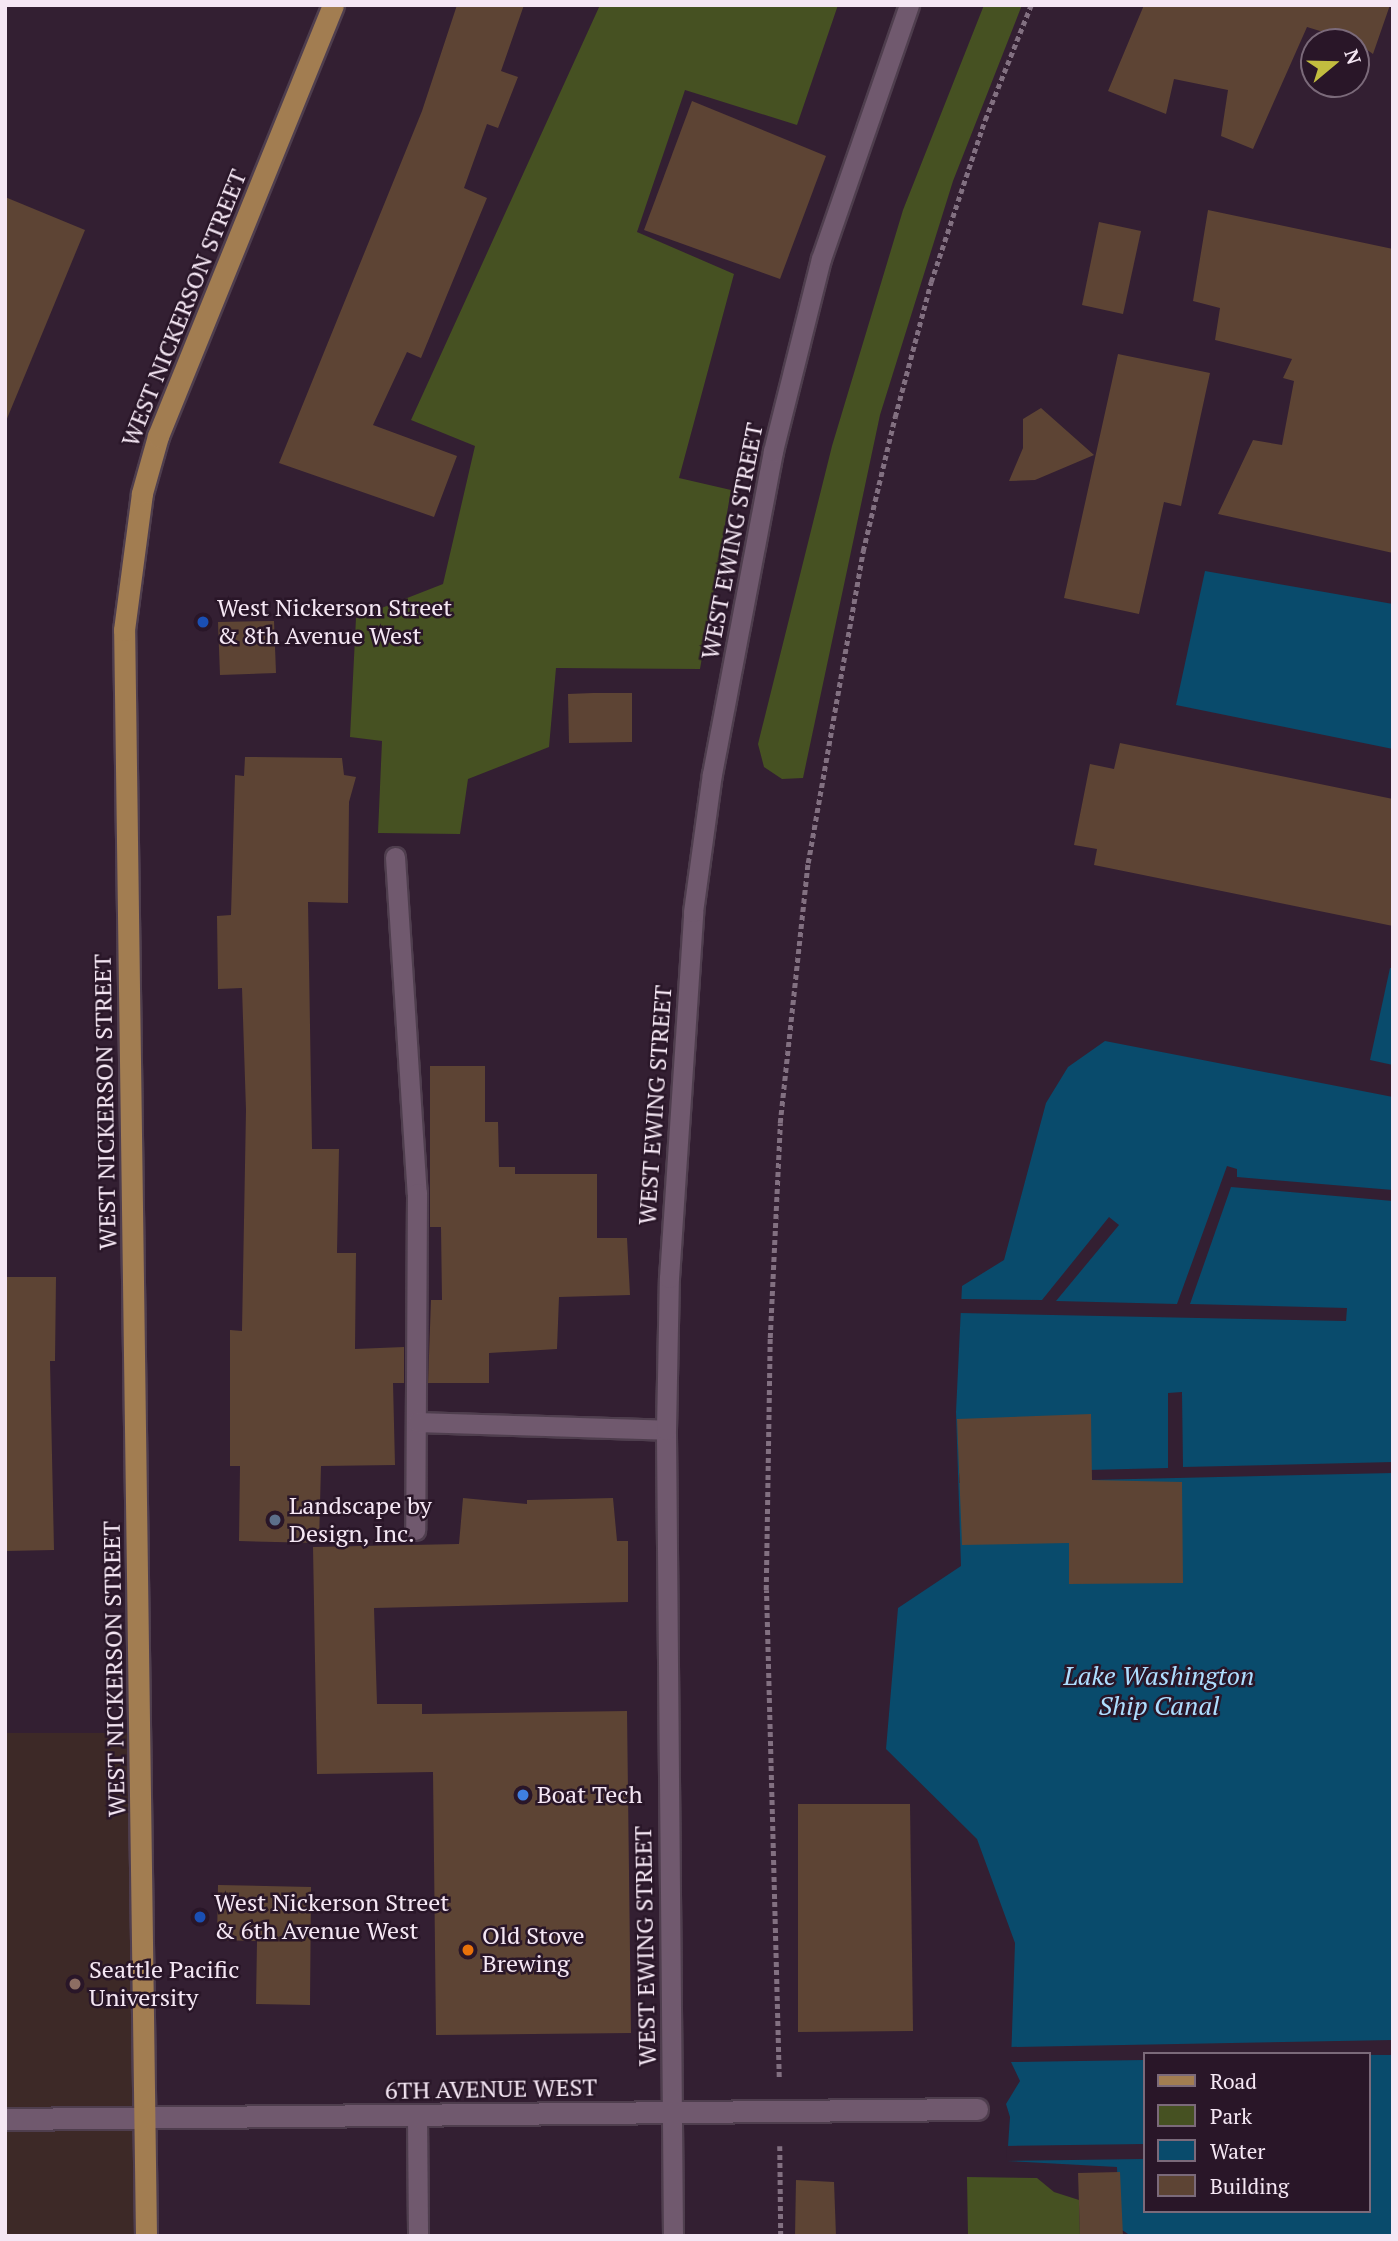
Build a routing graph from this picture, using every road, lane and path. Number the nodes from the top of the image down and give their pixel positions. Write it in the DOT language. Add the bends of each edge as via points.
graph roads {
  1 [pos="333,5"];
  2 [pos="909,5"];
  3 [pos="1031,5"];
  4 [pos="395,857"];
  5 [pos="417,1422"];
  6 [pos="666,1430"];
  7 [pos="415,1530"];
  8 [pos="778,2035"];
  9 [pos="977,2109"];
  10 [pos="671,2113"];
  11 [pos="145,2117"];
  12 [pos="417,2117"];
  13 [pos="5,2119"];
  14 [pos="780,2163"];
  15 [pos="146,2236"];
  16 [pos="418,2236"];
  17 [pos="673,2236"];
  18 [pos="781,2236"];
  1 -- 11 [label="main road, WEST NICKERSON STREET" via="158,436 142,493 124,630"];
  2 -- 6 [label="lane, WEST EWING STREET" via="818,272 770,464 710,785 693,912 679,1088"];
  3 -- 8 [label="path" via="977,145 899,403 861,564 808,863 780,1123 770,1338 766,1590"];
  4 -- 5 [label="lane" via="417,1193"];
  5 -- 6 [label="lane"];
  5 -- 7 [label="lane"];
  6 -- 10 [label="lane, WEST EWING STREET"];
  9 -- 10 [label="street, 6TH AVENUE WEST"];
  10 -- 12 [label="street, 6TH AVENUE WEST"];
  10 -- 17 [label="lane, WEST EWING STREET"];
  11 -- 12 [label="street, 6TH AVENUE WEST"];
  11 -- 13 [label="street, 6TH AVENUE WEST"];
  11 -- 15 [label="main road, WEST NICKERSON STREET"];
  12 -- 16 [label="lane"];
  14 -- 18 [label="path"];
}
